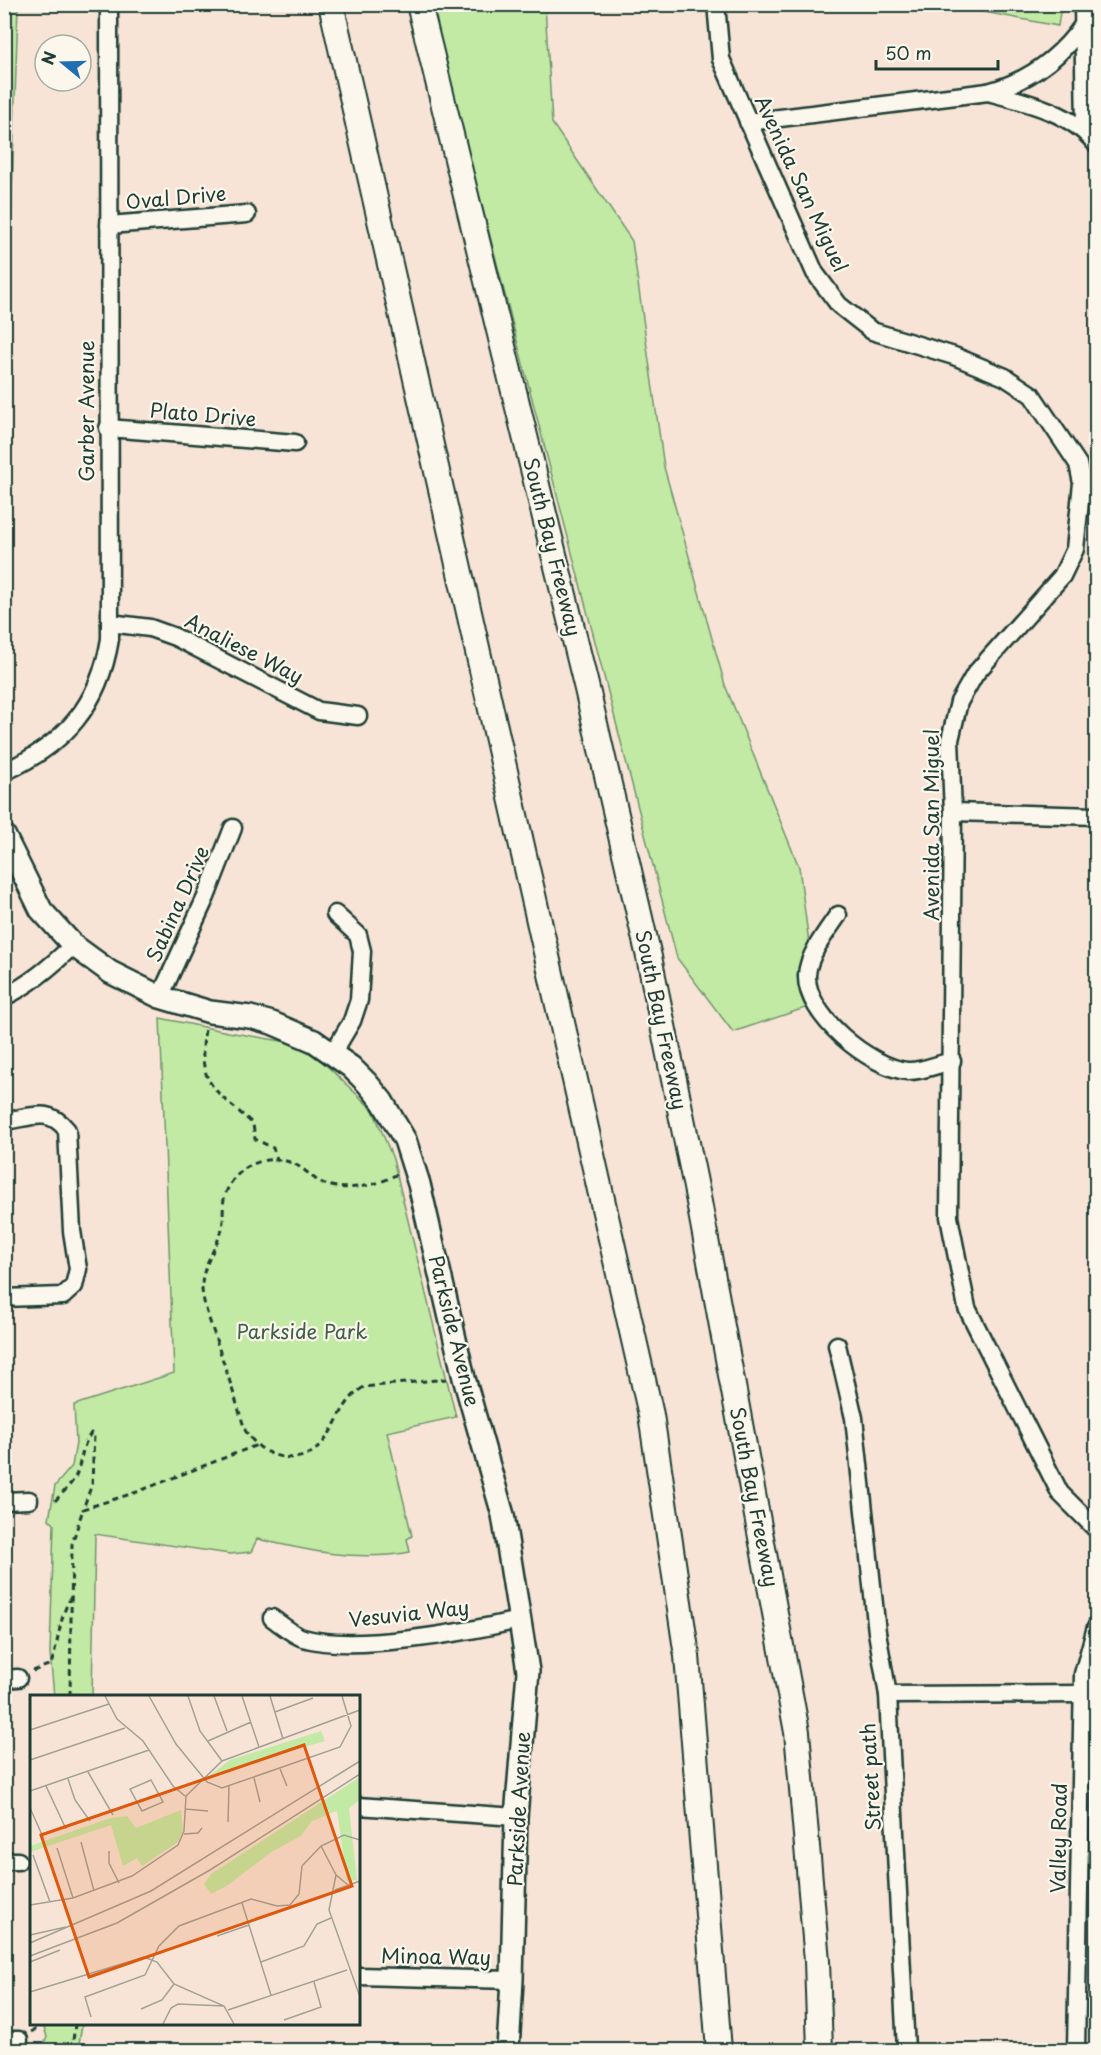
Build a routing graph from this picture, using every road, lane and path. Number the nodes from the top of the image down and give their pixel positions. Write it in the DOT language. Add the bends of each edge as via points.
graph roads {
  1 [pos="110,4"];
  2 [pos="331,4"];
  3 [pos="419,4"];
  4 [pos="716,4"];
  5 [pos="1083,4"];
  6 [pos="1083,25"];
  7 [pos="988,92"];
  8 [pos="748,122"];
  9 [pos="1085,129"];
  10 [pos="1096,144"];
  11 [pos="247,214"];
  12 [pos="109,225"];
  13 [pos="108,428"];
  14 [pos="295,443"];
  15 [pos="110,623"];
  16 [pos="358,716"];
  17 [pos="4,772"];
  18 [pos="952,813"];
  19 [pos="1096,816"];
  20 [pos="233,828"];
  21 [pos="4,835"];
  22 [pos="335,914"];
  23 [pos="838,915"];
  24 [pos="73,945"];
  25 [pos="160,996"];
  26 [pos="4,997"];
  27 [pos="210,1012"];
  28 [pos="333,1053"];
  29 [pos="952,1061"];
  30 [pos="4,1121"];
  31 [pos="277,1159"];
  32 [pos="414,1164"];
  33 [pos="4,1298"];
  34 [pos="837,1345"];
  35 [pos="464,1378"];
  36 [pos="257,1445"];
  37 [pos="29,1500"];
  38 [pos="4,1501"];
  39 [pos="55,1501"];
  40 [pos="82,1509"];
  41 [pos="1096,1529"];
  42 [pos="72,1596"];
  43 [pos="272,1618"];
  44 [pos="519,1620"];
  45 [pos="1096,1628"];
  46 [pos="11,1679"];
  47 [pos="1082,1694"];
  48 [pos="70,1695"];
  49 [pos="888,1695"];
  50 [pos="360,1806"];
  51 [pos="516,1816"];
  52 [pos="817,1961"];
  53 [pos="360,1976"];
  54 [pos="513,1980"];
  55 [pos="717,1999"];
  56 [pos="75,2025"];
  57 [pos="72,2050"];
  58 [pos="508,2050"];
  59 [pos="704,2050"];
  60 [pos="719,2050"];
  61 [pos="820,2050"];
  62 [pos="828,2050"];
  63 [pos="906,2050"];
  64 [pos="1076,2050"];
  1 -- 12 [label="street, Garber Avenue"];
  2 -- 55 [label="highway" via="651,1415 687,1656"];
  3 -- 52 [label="highway, South Bay Freeway" via="649,957 699,1202 797,1732"];
  4 -- 8 [label="street, Avenida San Miguel" via="721,59"];
  5 -- 6 [label="street"];
  6 -- 7 [label="street" via="1045,66 1018,82"];
  6 -- 9 [label="street"];
  7 -- 8 [label="street"];
  7 -- 9 [label="street" via="1034,104"];
  8 -- 18 [label="street, Avenida San Miguel" via="816,273 839,305 872,331 954,356 1005,377 1032,395 1078,464 1083,483 1075,549 1062,576 975,674 959,702 950,740"];
  9 -- 10 [label="street"];
  11 -- 12 [label="street, Oval Drive"];
  12 -- 13 [label="street, Garber Avenue"];
  13 -- 14 [label="street, Plato Drive"];
  13 -- 15 [label="street, Garber Avenue"];
  15 -- 16 [label="street, Analiese Way" via="150,628 175,637 319,711"];
  15 -- 17 [label="street, Garber Avenue" via="103,671 80,717 40,754"];
  18 -- 19 [label="street"];
  18 -- 29 [label="street, Avenida San Miguel"];
  20 -- 25 [label="street, Sabina Drive"];
  21 -- 24 [label="main road, Parkside Avenue" via="41,910"];
  22 -- 28 [label="street" via="358,935 362,951 359,1000"];
  23 -- 29 [label="street" via="807,974 809,993 823,1019 871,1058 889,1066 915,1070"];
  24 -- 25 [label="main road, Parkside Avenue" via="110,972"];
  24 -- 26 [label="street" via="50,968"];
  25 -- 27 [label="main road, Parkside Avenue"];
  27 -- 28 [label="main road, Parkside Avenue" via="272,1023"];
  27 -- 31 [label="path" via="202,1065 209,1084 253,1124 255,1139 273,1148"];
  28 -- 32 [label="main road, Parkside Avenue" via="382,1101"];
  29 -- 41 [label="street, Avenida San Miguel" via="949,1217 967,1308 1060,1493"];
  30 -- 33 [label="street" via="46,1114 58,1119 67,1130 78,1269 74,1286 63,1296"];
  31 -- 32 [label="path" via="298,1165 332,1186 363,1187 386,1181"];
  31 -- 36 [label="path" via="246,1168 232,1182 224,1201 220,1235 207,1259 202,1288 245,1430"];
  32 -- 35 [label="main road, Parkside Avenue"];
  34 -- 49 [label="street" via="854,1418"];
  35 -- 36 [label="path" via="364,1387 347,1401 326,1440 302,1455 283,1457"];
  35 -- 44 [label="main road, Parkside Avenue" via="503,1515"];
  36 -- 40 [label="path"];
  37 -- 38 [label="street"];
  39 -- 40 [label="path" via="70,1485 91,1433 92,1484"];
  40 -- 42 [label="path" via="72,1544"];
  42 -- 46 [label="path" via="65,1607 51,1664"];
  42 -- 48 [label="path"];
  43 -- 44 [label="street, Vesuvia Way" via="302,1638 359,1644"];
  44 -- 51 [label="main road, Parkside Avenue" via="528,1671"];
  45 -- 47 [label="street, Valley Road" via="1083,1674"];
  47 -- 49 [label="street, Street path"];
  47 -- 64 [label="street, Valley Road"];
  49 -- 63 [label="street, Street path"];
  50 -- 51 [label="street"];
  51 -- 54 [label="main road, Parkside Avenue"];
  52 -- 61 [label="highway, South Bay Freeway"];
  52 -- 62 [label="highway"];
  53 -- 54 [label="street, Minoa Way"];
  54 -- 58 [label="main road, Parkside Avenue"];
  55 -- 59 [label="highway"];
  55 -- 60 [label="highway"];
  56 -- 57 [label="path"];
}
